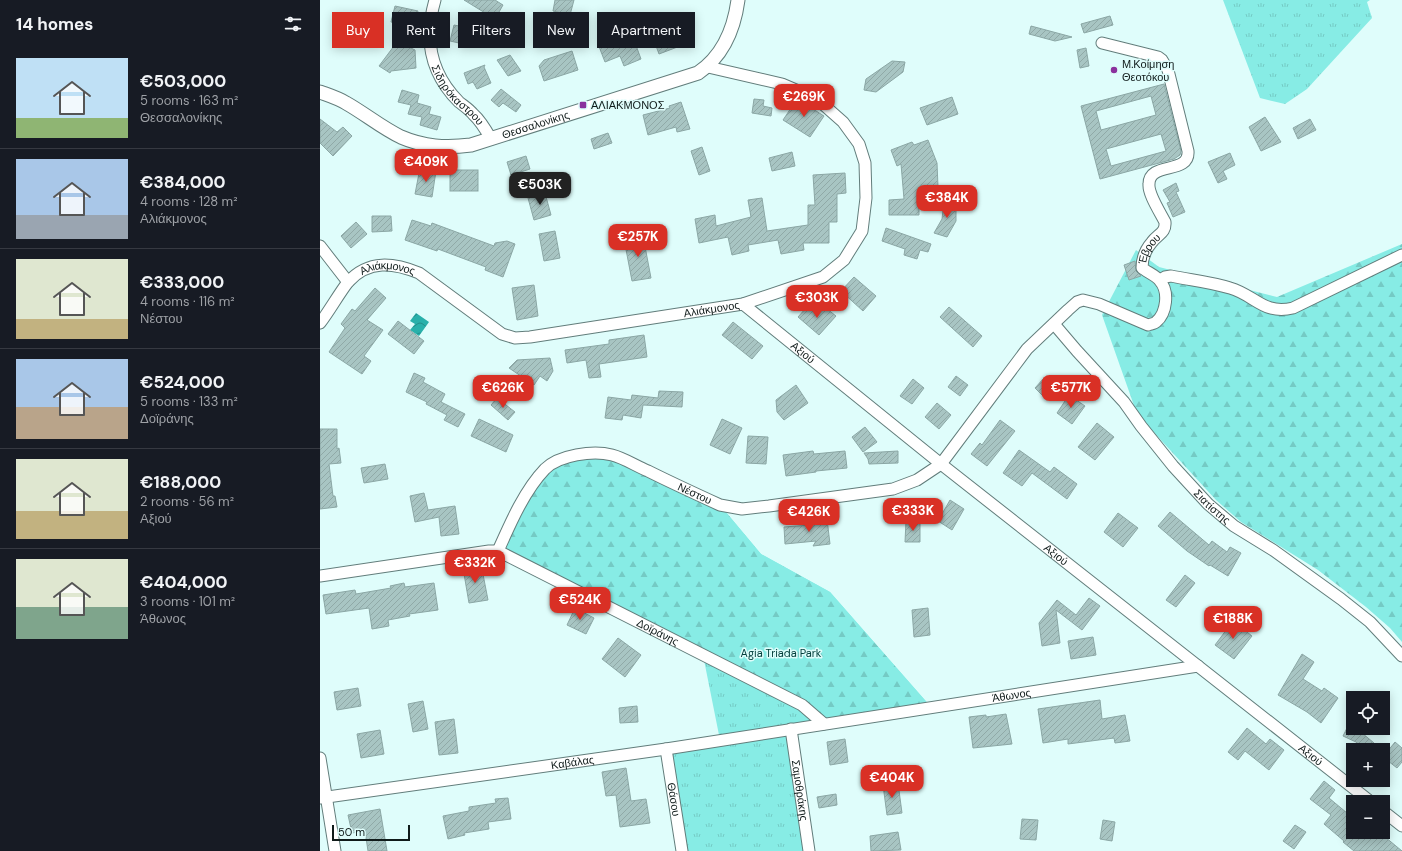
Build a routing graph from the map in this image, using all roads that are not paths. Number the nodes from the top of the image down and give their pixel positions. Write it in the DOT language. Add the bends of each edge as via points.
graph roads {
  1 [pos="435,0"];
  2 [pos="738,0"];
  3 [pos="1102,43"];
  4 [pos="708,66"];
  5 [pos="320,92"];
  6 [pos="491,139"];
  7 [pos="320,246"];
  8 [pos="1402,255"];
  9 [pos="1160,280"];
  10 [pos="348,282"];
  11 [pos="743,304"];
  12 [pos="320,323"];
  13 [pos="1054,324"];
  14 [pos="941,464"];
  15 [pos="498,551"];
  16 [pos="320,576"];
  17 [pos="1402,656"];
  18 [pos="1198,666"];
  19 [pos="824,724"];
  20 [pos="792,729"];
  21 [pos="666,749"];
  22 [pos="320,758"];
  23 [pos="1362,795"];
  24 [pos="323,797"];
  25 [pos="1390,817"];
  26 [pos="1402,826"];
  27 [pos="335,851"];
  28 [pos="682,851"];
  29 [pos="809,851"];
  1 -- 6 [label="street, Σιδηρόκαστρου" via="429,38 435,67 450,91 480,122"];
  2 -- 4 [label="street, Θεσσαλονίκης" via="729,36 721,51"];
  3 -- 9 [label="street, Έβρου" via="1158,57 1166,65 1174,92 1188,155 1184,162 1157,172 1150,179 1150,190 1165,227 1142,257 1142,268"];
  4 -- 6 [label="street, Θεσσαλονίκης" via="698,73"];
  4 -- 11 [label="street, Αλιάκμονος" via="782,84 817,99 843,122 859,144 865,163 866,198 862,231 844,260 823,277"];
  5 -- 6 [label="street, Θεσσαλονίκης" via="344,102 400,136 420,143 453,147"];
  7 -- 10 [label="street"];
  8 -- 9 [label="street" via="1286,310 1266,308 1243,293 1229,288 1171,276"];
  9 -- 13 [label="street, Έβρου" via="1165,290 1166,302 1162,316 1156,323 1148,325 1099,304 1083,300"];
  10 -- 11 [label="street, Αλιάκμονος" via="378,265 404,267 419,273 502,334 515,338"];
  10 -- 12 [label="street, Αλιάκμονος"];
  11 -- 14 [label="street, Αξιού"];
  13 -- 14 [label="street, Έβρου" via="1027,349"];
  13 -- 17 [label="street, Σιατίστης" via="1124,402 1173,466 1208,504 1234,526 1279,554 1341,599 1370,622"];
  14 -- 15 [label="street, Νέστου" via="917,480 893,489 742,509 720,505 618,457 598,453 580,455 555,462 545,469 518,509"];
  14 -- 18 [label="street, Αξιού"];
  15 -- 16 [label="street"];
  15 -- 19 [label="street, Δοϊράνης" via="802,705"];
  18 -- 19 [label="street, Άθωνος"];
  18 -- 23 [label="street, Αξιού"];
  19 -- 20 [label="street, Καβάλας"];
  20 -- 21 [label="street, Καβάλας"];
  20 -- 29 [label="street, Σαμοθράκης"];
  21 -- 24 [label="street, Καβάλας"];
  21 -- 28 [label="street, Θάσου"];
  22 -- 24 [label="street"];
  24 -- 27 [label="street"];
  25 -- 26 [label="street"];
}
